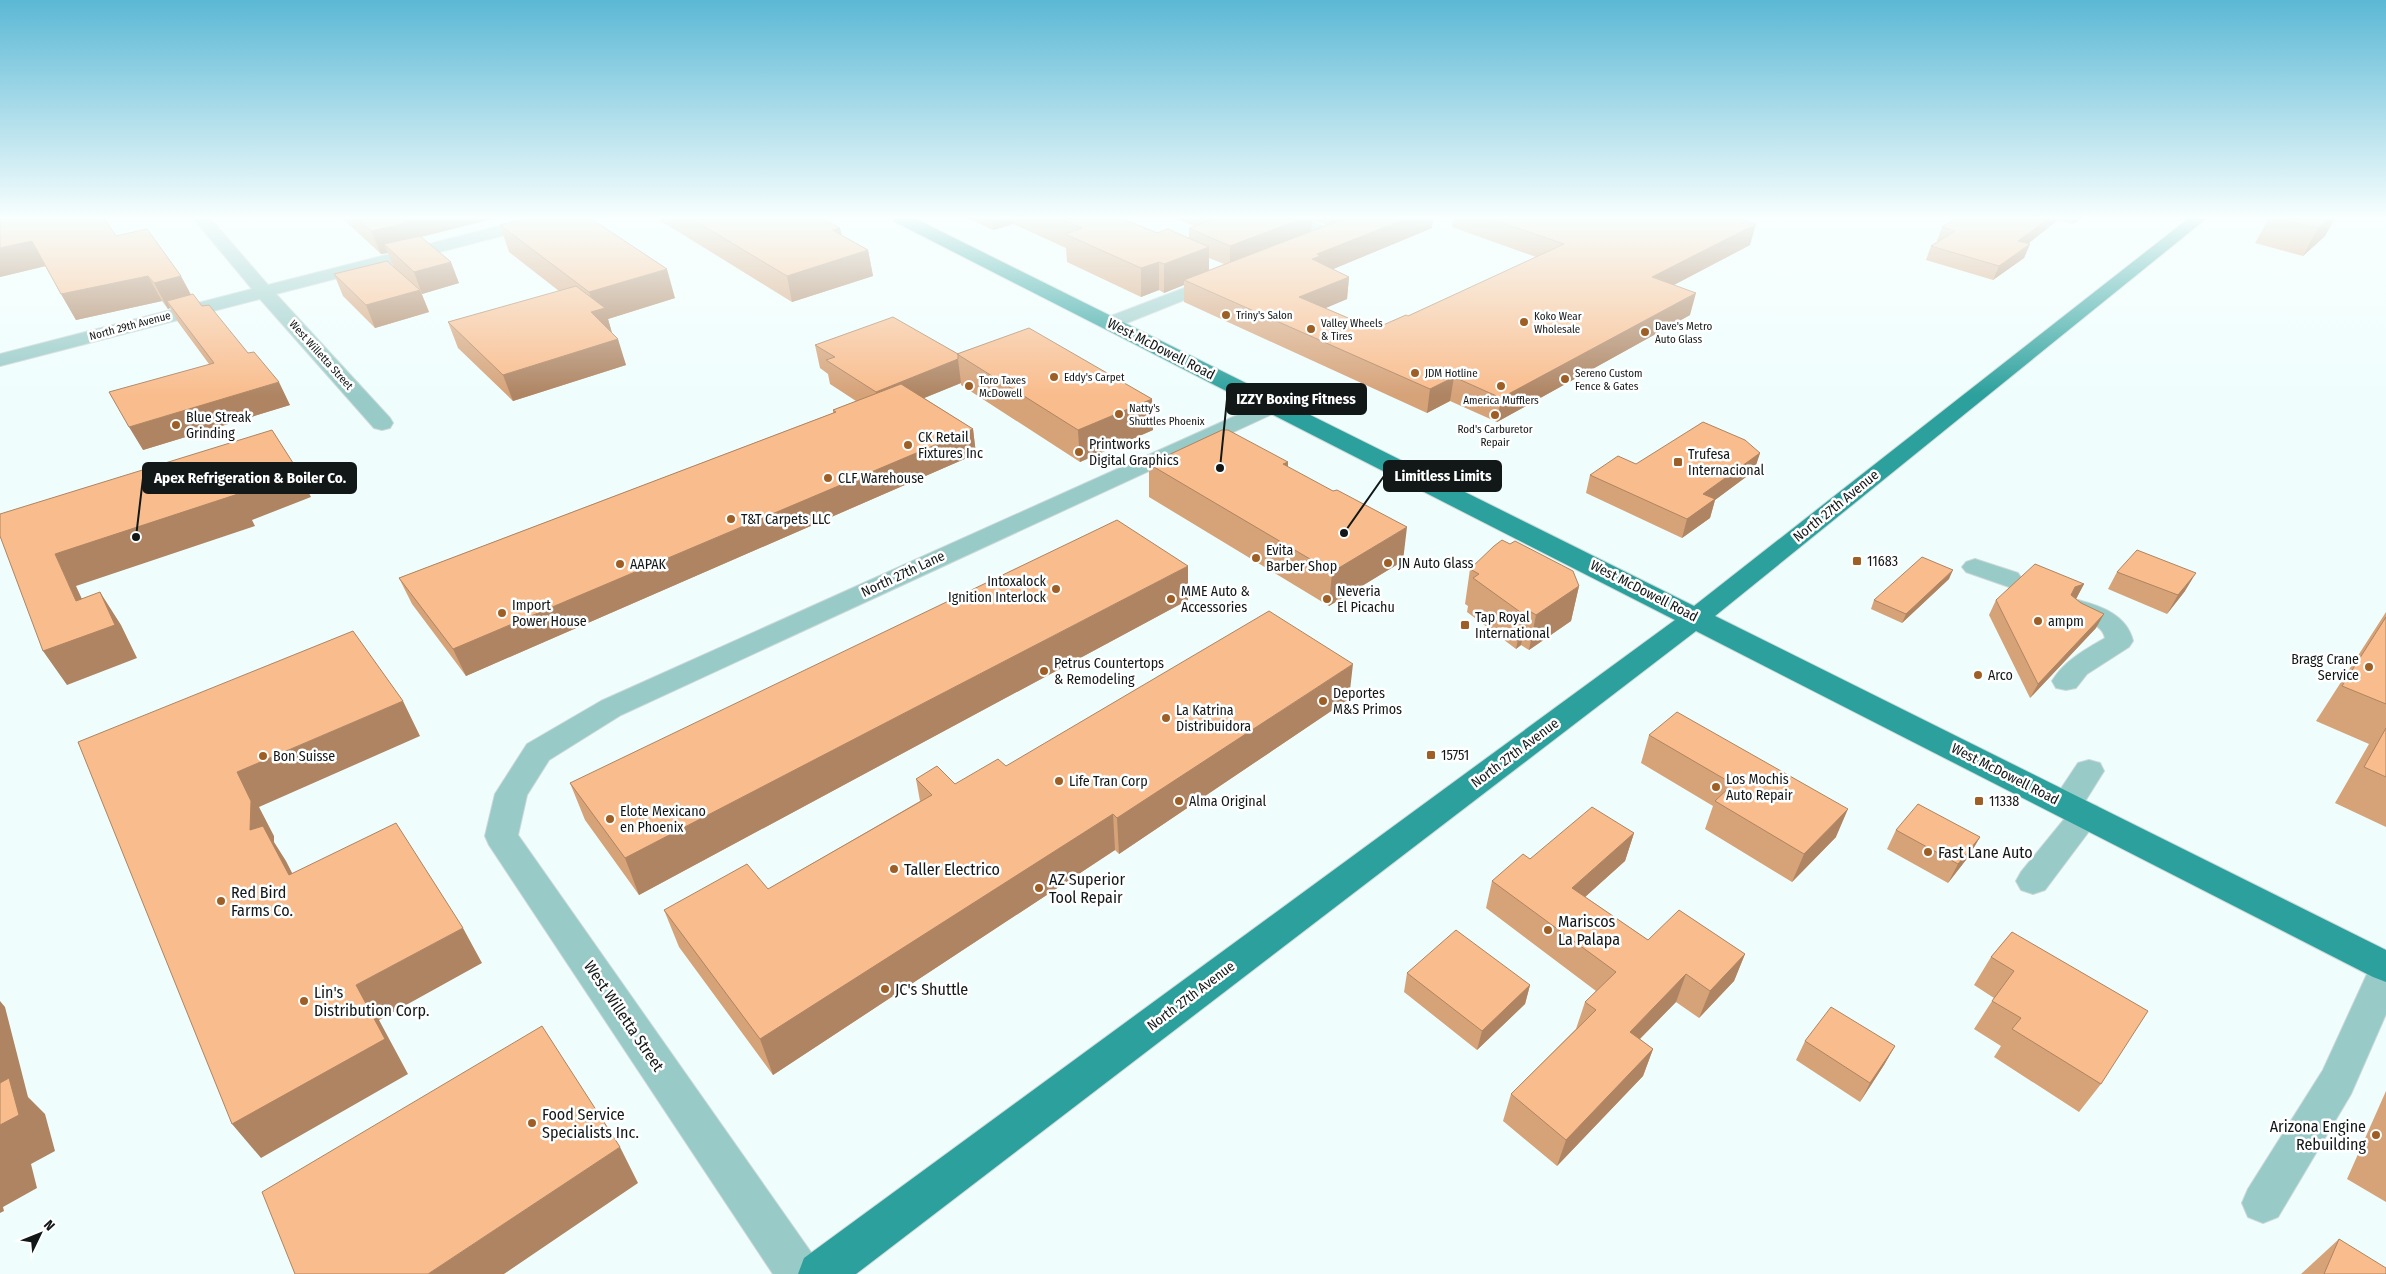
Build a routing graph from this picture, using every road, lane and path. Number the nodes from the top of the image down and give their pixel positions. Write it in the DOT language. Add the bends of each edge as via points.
graph roads {
  1 [pos="251,277"];
  2 [pos="316,277"];
  3 [pos="1019,277"];
  4 [pos="1223,277"];
  5 [pos="2124,277"];
  6 [pos="263,291"];
  7 [pos="1110,323"];
  8 [pos="0,360"];
  9 [pos="1273,405"];
  10 [pos="382,423"];
  11 [pos="1975,567"];
  12 [pos="2009,579"];
  13 [pos="2078,608"];
  14 [pos="1696,618"];
  15 [pos="2066,681"];
  16 [pos="538,752"];
  17 [pos="2089,771"];
  18 [pos="2076,809"];
  19 [pos="2033,881"];
  20 [pos="2386,967"];
  21 [pos="2386,972"];
  22 [pos="2263,1203"];
  23 [pos="799,1274"];
  24 [pos="820,1274"];
  1 -- 6 [label="street, West Willetta Street"];
  2 -- 6 [label="street, North 29th Avenue"];
  3 -- 7 [label="main road, West McDowell Road"];
  4 -- 7 [label="street"];
  5 -- 14 [label="main road, North 27th Avenue"];
  6 -- 8 [label="street, North 29th Avenue"];
  6 -- 10 [label="street, West Willetta Street"];
  7 -- 9 [label="main road, West McDowell Road"];
  9 -- 14 [label="main road, West McDowell Road"];
  9 -- 16 [label="street, North 27th Lane" via="611,708"];
  11 -- 12 [label="street"];
  13 -- 15 [label="street" via="2107,620 2119,633 2119,641 2077,668"];
  14 -- 18 [label="main road, West McDowell Road"];
  14 -- 24 [label="main road, North 27th Avenue"];
  16 -- 23 [label="street, West Willetta Street" via="511,794 501,836"];
  17 -- 18 [label="street"];
  18 -- 19 [label="street"];
  18 -- 20 [label="main road, West McDowell Road"];
  21 -- 22 [label="street" via="2337,1082"];
}
